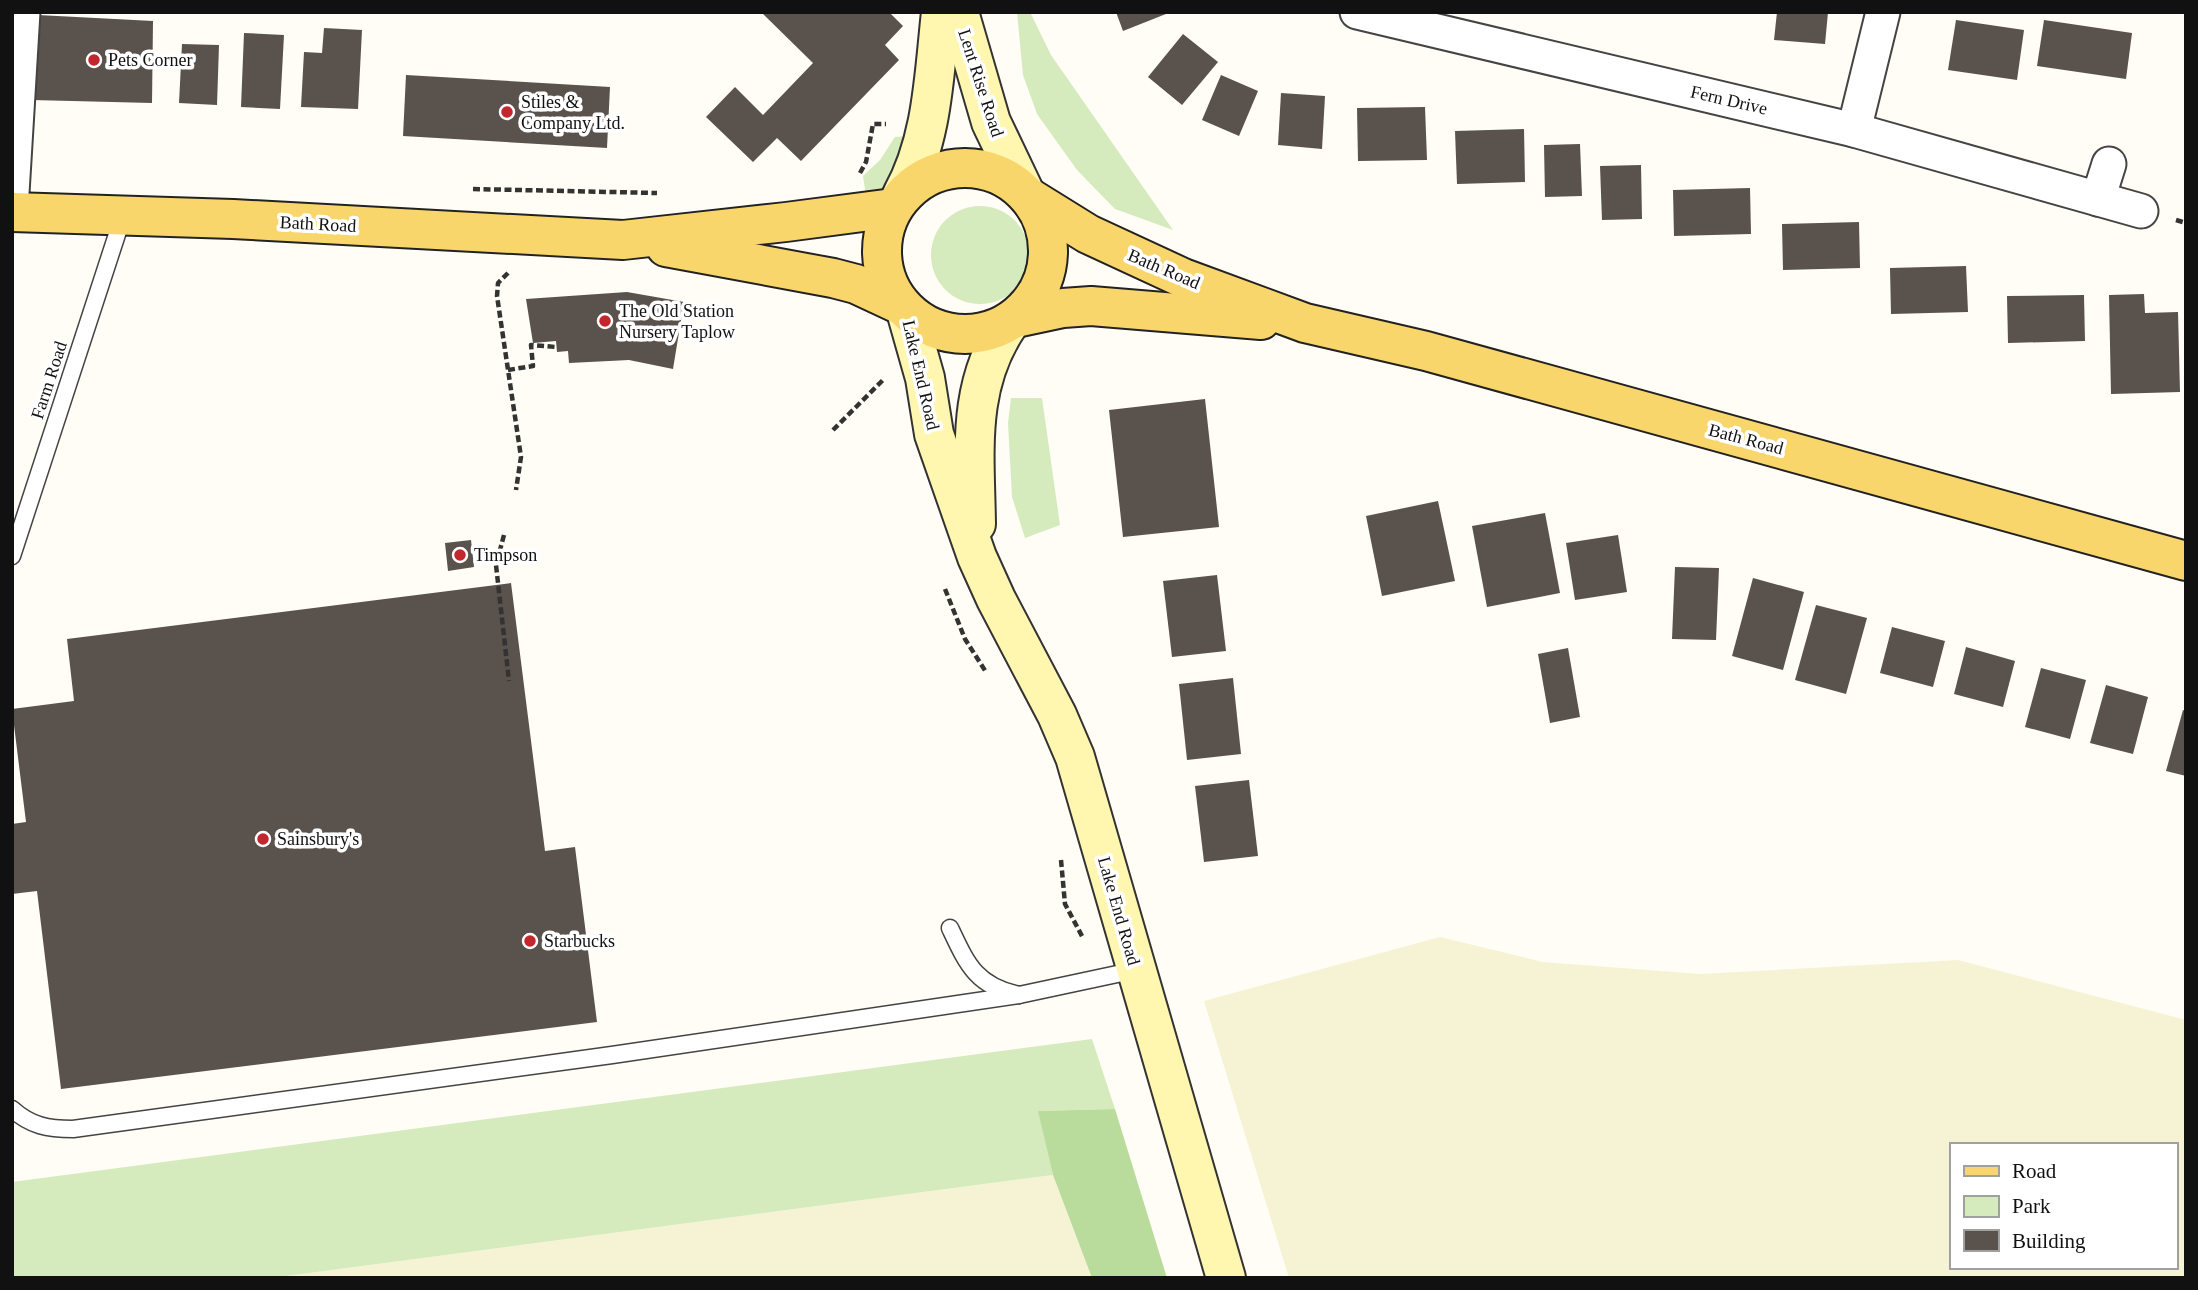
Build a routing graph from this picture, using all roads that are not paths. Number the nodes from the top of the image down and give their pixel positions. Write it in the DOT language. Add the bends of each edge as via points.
graph roads {
  1 [pos="23,12"];
  2 [pos="941,12"];
  3 [pos="959,12"];
  4 [pos="1357,12"];
  5 [pos="1883,12"];
  6 [pos="1854,130"];
  7 [pos="2109,164"];
  8 [pos="12,193"];
  9 [pos="1027,194"];
  10 [pos="2098,199"];
  11 [pos="897,201"];
  12 [pos="2141,211"];
  13 [pos="12,212"];
  14 [pos="123,216"];
  15 [pos="623,240"];
  16 [pos="903,308"];
  17 [pos="1013,320"];
  18 [pos="1305,323"];
  19 [pos="12,555"];
  20 [pos="977,557"];
  21 [pos="2186,561"];
  22 [pos="950,928"];
  23 [pos="1136,970"];
  24 [pos="1019,995"];
  25 [pos="12,1109"];
  26 [pos="1226,1278"];
  1 -- 8 [label="street"];
  2 -- 11 [label="main road, Lent Rise Road" via="921,154"];
  3 -- 9 [label="main road, Lent Rise Road" via="991,122"];
  4 -- 6 [label="street, Fern Drive"];
  5 -- 6 [label="street"];
  6 -- 10 [label="street, Fern Drive"];
  7 -- 10 [label="street"];
  9 -- 11 [label="main road" via="1002,175 958,167 918,181"];
  9 -- 17 [label="main road" via="1042,216 1048,260 1042,284"];
  9 -- 18 [label="main road, Bath Road" via="1114,247"];
  10 -- 12 [label="street, Fern Drive"];
  11 -- 15 [label="main road, Bath Road" via="786,222"];
  11 -- 16 [label="main road" via="883,232 881,256 887,282"];
  13 -- 14 [label="main road, Bath Road"];
  14 -- 15 [label="main road, Bath Road"];
  14 -- 19 [label="lane, Farm Road"];
  15 -- 16 [label="main road, Bath Road" via="833,278 856,284"];
  16 -- 17 [label="main road" via="929,327 955,334 984,332"];
  16 -- 20 [label="main road, Lake End Road" via="922,366 934,434"];
  17 -- 18 [label="main road, Bath Road" via="1091,306"];
  17 -- 20 [label="main road, Lake End Road" via="989,357 977,400"];
  18 -- 21 [label="main road, Bath Road" via="1426,351"];
  20 -- 23 [label="main road, Lake End Road" via="1075,757"];
  22 -- 24 [label="lane" via="980,980"];
  23 -- 24 [label="lane"];
  23 -- 26 [label="main road, Lake End Road"];
  24 -- 25 [label="lane" via="73,1129 47,1129"];
}
